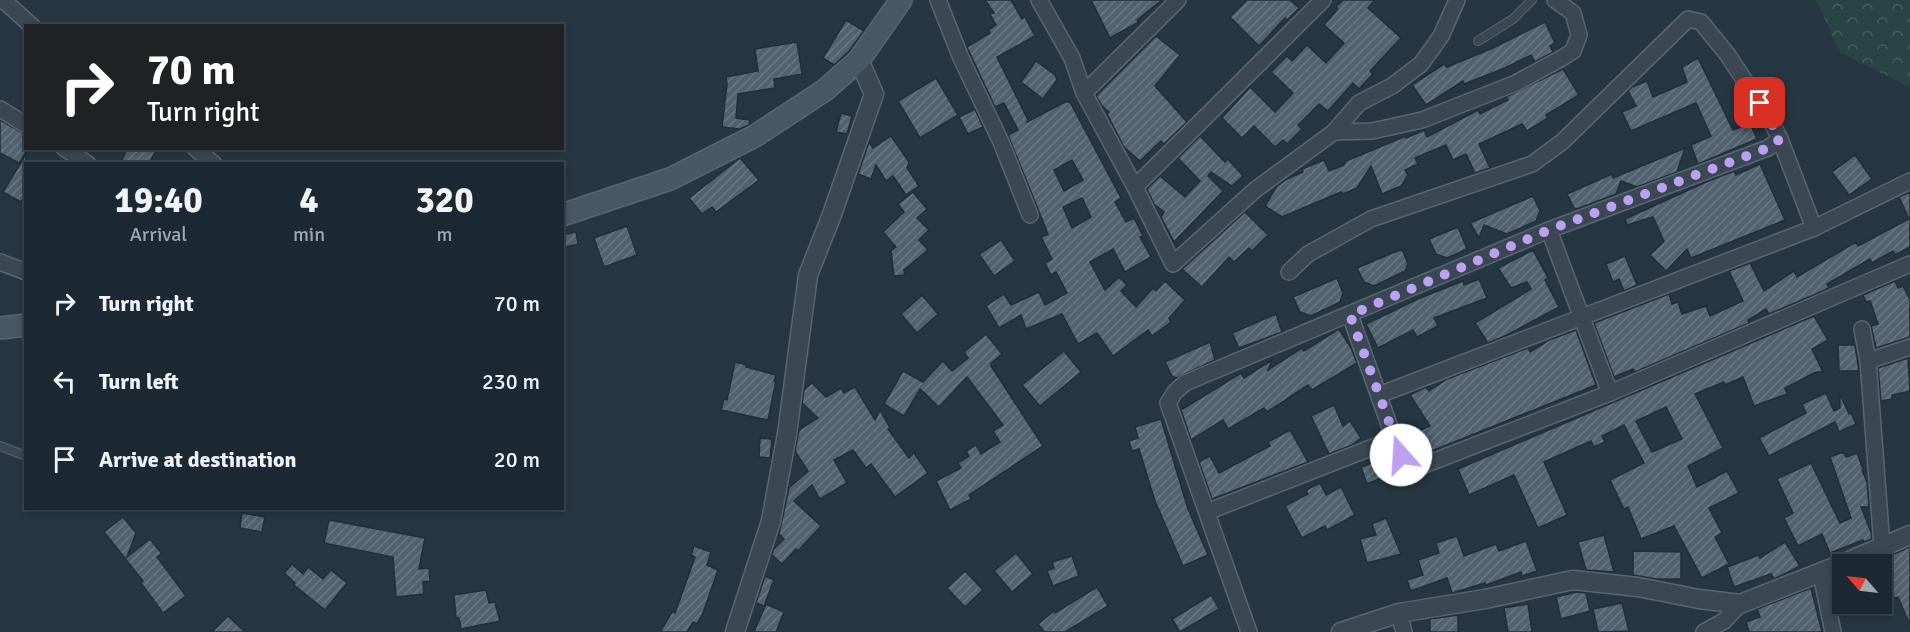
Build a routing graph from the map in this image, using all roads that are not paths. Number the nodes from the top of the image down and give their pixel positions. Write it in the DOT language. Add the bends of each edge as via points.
graph roads {
  1 [pos="3,0"];
  2 [pos="901,0"];
  3 [pos="938,0"];
  4 [pos="1040,0"];
  5 [pos="1178,0"];
  6 [pos="1323,0"];
  7 [pos="1457,0"];
  8 [pos="1532,0"];
  9 [pos="1555,0"];
  10 [pos="30,24"];
  11 [pos="1478,41"];
  12 [pos="859,60"];
  13 [pos="1084,93"];
  14 [pos="0,109"];
  15 [pos="24,124"];
  16 [pos="1334,132"];
  17 [pos="1780,139"];
  18 [pos="67,150"];
  19 [pos="197,150"];
  20 [pos="85,162"];
  21 [pos="212,162"];
  22 [pos="1910,180"];
  23 [pos="1135,187"];
  24 [pos="564,214"];
  25 [pos="1030,216"];
  26 [pos="1814,228"];
  27 [pos="1549,230"];
  28 [pos="0,262"];
  29 [pos="1910,264"];
  30 [pos="24,271"];
  31 [pos="1289,272"];
  32 [pos="1350,315"];
  33 [pos="1582,315"];
  34 [pos="24,325"];
  35 [pos="0,328"];
  36 [pos="1862,329"];
  37 [pos="1910,347"];
  38 [pos="1868,361"];
  39 [pos="1610,393"];
  40 [pos="1379,395"];
  41 [pos="1396,438"];
  42 [pos="0,446"];
  43 [pos="24,455"];
  44 [pos="1207,512"];
  45 [pos="1910,535"];
  46 [pos="1882,546"];
  47 [pos="1864,554"];
  48 [pos="1832,569"];
  49 [pos="1821,574"];
  50 [pos="1740,604"];
  51 [pos="1399,613"];
  52 [pos="735,632"];
  53 [pos="1249,632"];
  54 [pos="1341,632"];
  55 [pos="1404,632"];
  56 [pos="1704,632"];
  57 [pos="1833,632"];
  1 -- 10 [label="street"];
  2 -- 12 [label="main road"];
  3 -- 25 [label="street"];
  4 -- 13 [label="street" via="1072,58"];
  5 -- 13 [label="street"];
  6 -- 23 [label="street"];
  7 -- 16 [label="street" via="1441,36 1421,64 1392,86 1359,103"];
  8 -- 11 [label="lane" via="1513,19"];
  9 -- 16 [label="street" via="1573,13 1579,35 1573,51 1562,58 1516,84 1422,120 1372,131"];
  12 -- 24 [label="main road" via="825,90 707,162 670,179"];
  12 -- 52 [label="street" via="873,94 808,275 771,521"];
  13 -- 23 [label="street"];
  14 -- 15 [label="street"];
  16 -- 23 [label="street" via="1255,190 1173,264"];
  17 -- 26 [label="street"];
  17 -- 27 [label="street" via="1768,148"];
  17 -- 31 [label="street" via="1727,54 1701,22 1688,19 1562,142 1532,164 1371,219 1308,254"];
  18 -- 20 [label="street"];
  19 -- 21 [label="street"];
  22 -- 26 [label="street"];
  26 -- 33 [label="street"];
  27 -- 32 [label="street"];
  27 -- 33 [label="street"];
  28 -- 30 [label="street"];
  29 -- 39 [label="street"];
  32 -- 40 [label="street"];
  32 -- 44 [label="street" via="1185,383 1175,392 1168,403"];
  33 -- 39 [label="street"];
  33 -- 40 [label="street"];
  34 -- 35 [label="main road"];
  36 -- 38 [label="street"];
  37 -- 38 [label="street"];
  38 -- 46 [label="street"];
  39 -- 41 [label="street" via="1406,472"];
  40 -- 41 [label="street"];
  41 -- 44 [label="street"];
  42 -- 43 [label="lane"];
  44 -- 53 [label="street"];
  45 -- 46 [label="street"];
  46 -- 47 [label="street"];
  48 -- 49 [label="street"];
  49 -- 50 [label="street"];
  49 -- 57 [label="street"];
  50 -- 51 [label="street" via="1573,580"];
  50 -- 56 [label="street" via="1724,621"];
  51 -- 54 [label="street"];
  51 -- 55 [label="street"];
}
